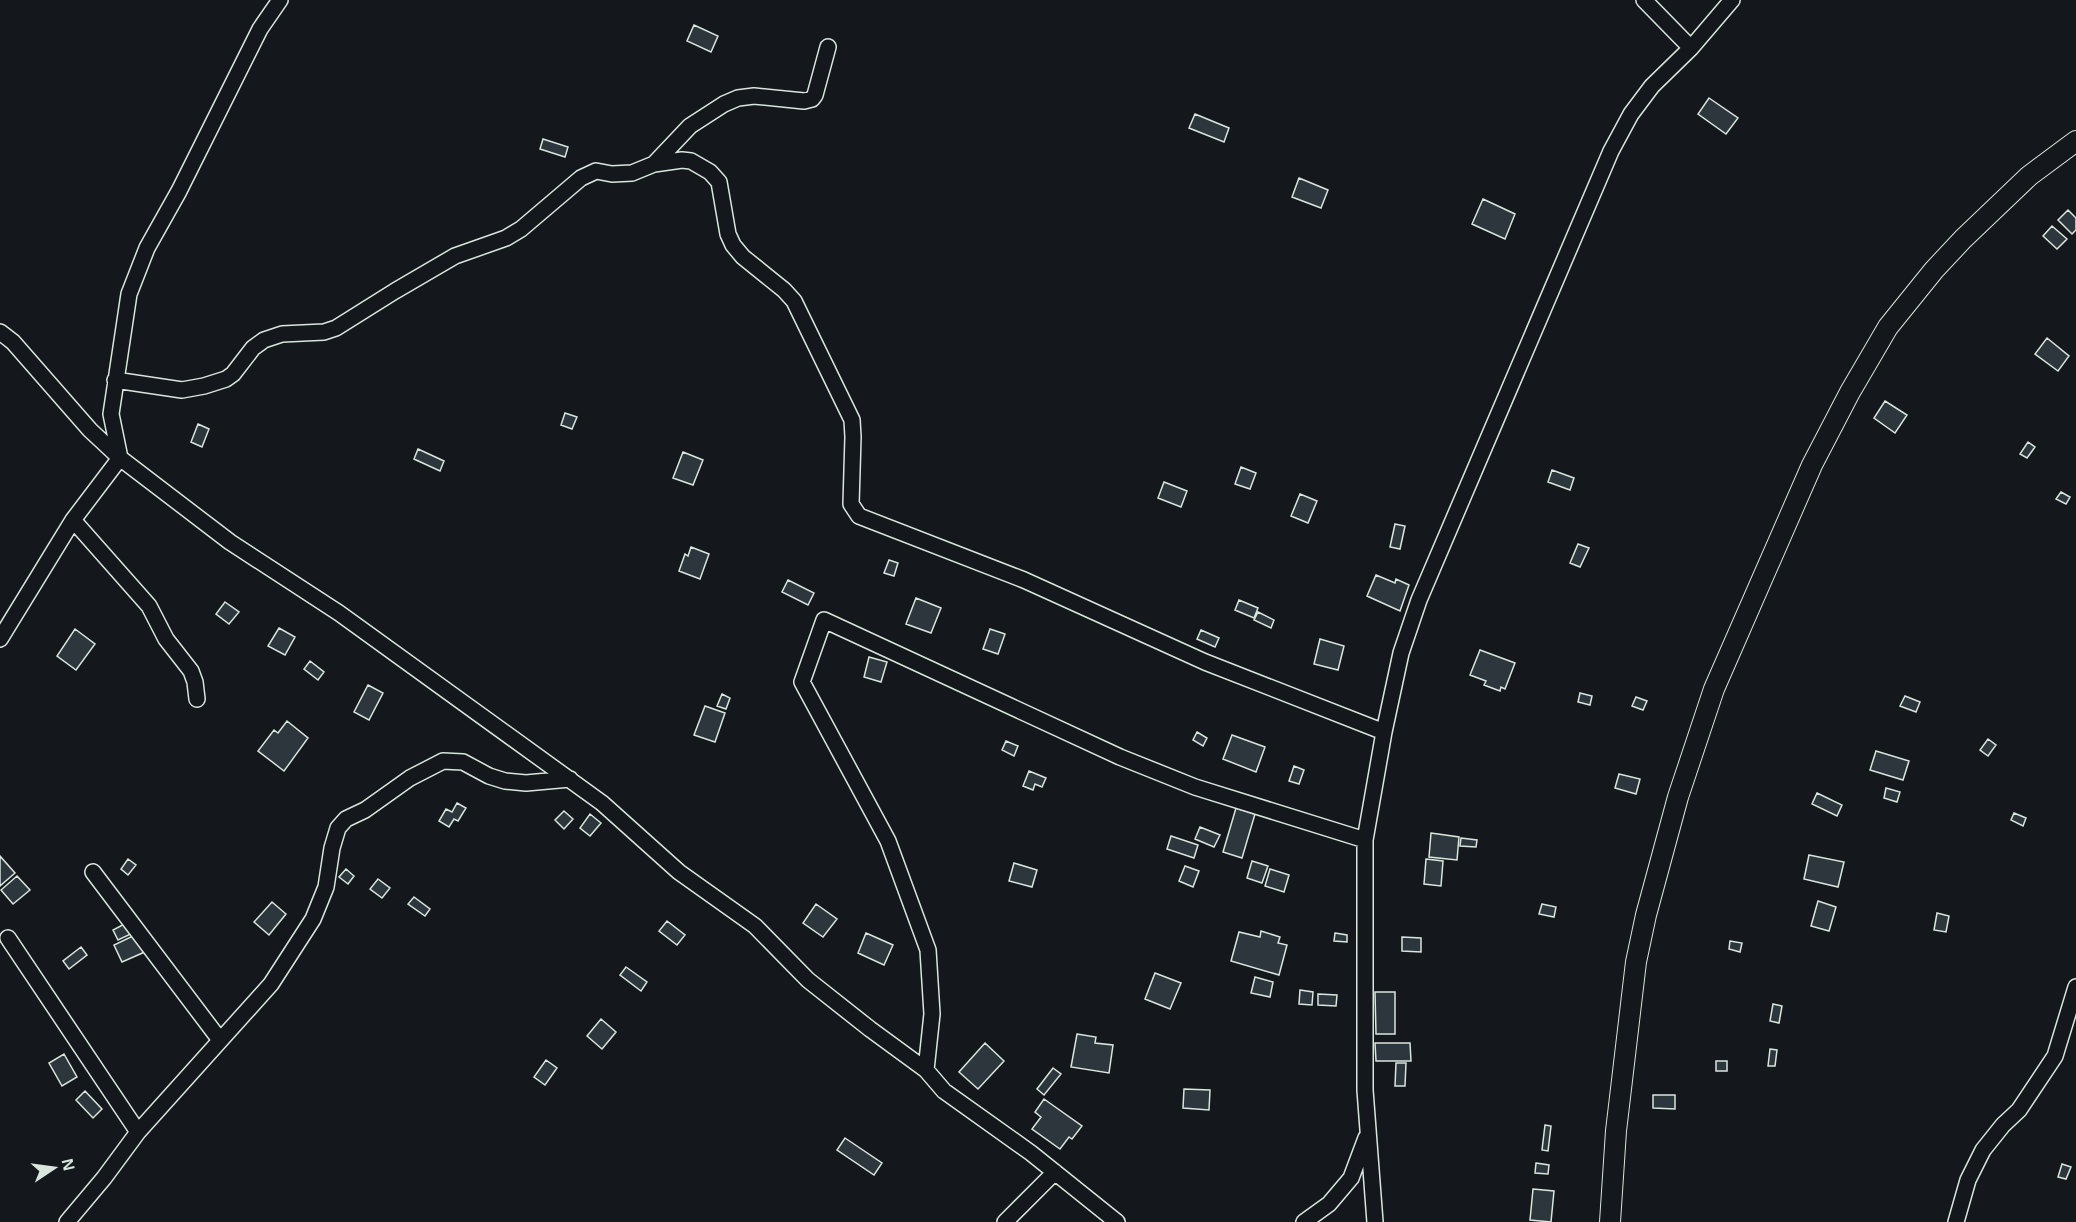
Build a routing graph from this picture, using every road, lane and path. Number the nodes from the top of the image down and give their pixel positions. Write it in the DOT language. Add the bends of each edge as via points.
graph roads {
  1 [pos="280,0"];
  2 [pos="1644,0"];
  3 [pos="1732,0"];
  4 [pos="828,47"];
  5 [pos="1690,48"];
  6 [pos="2076,141"];
  7 [pos="654,164"];
  8 [pos="0,332"];
  9 [pos="115,380"];
  10 [pos="120,458"];
  11 [pos="73,520"];
  12 [pos="0,639"];
  13 [pos="197,699"];
  14 [pos="1384,732"];
  15 [pos="570,779"];
  16 [pos="1365,840"];
  17 [pos="93,872"];
  18 [pos="8,938"];
  19 [pos="2076,987"];
  20 [pos="220,1040"];
  21 [pos="926,1070"];
  22 [pos="138,1132"];
  23 [pos="1367,1135"];
  24 [pos="1055,1172"];
  25 [pos="67,1222"];
  26 [pos="1005,1222"];
  27 [pos="1117,1222"];
  28 [pos="1304,1222"];
  29 [pos="1375,1222"];
  30 [pos="1610,1222"];
  31 [pos="1956,1222"];
  1 -- 9 [label="street" via="260,29 147,248 129,294"];
  2 -- 5 [label="street"];
  3 -- 5 [label="street"];
  4 -- 7 [label="street" via="812,99 738,98 690,126"];
  5 -- 14 [label="street" via="1652,86 1631,114 1606,162 1419,600 1401,653"];
  6 -- 30 [label="street" via="2029,176 1963,239 1888,327 1812,465 1714,689 1678,797 1636,962 1616,1131"];
  7 -- 9 [label="street" via="632,173 596,171 581,178 506,238 455,256 336,328 264,340 226,379 182,390"];
  7 -- 14 [label="street" via="691,161 710,172 719,182 733,245 794,301 852,420 850,504 859,516 1024,580 1205,662"];
  8 -- 10 [label="street" via="14,342 90,430"];
  9 -- 10 [label="street" via="111,414"];
  10 -- 11 [label="street"];
  10 -- 15 [label="street" via="230,542 339,613"];
  11 -- 12 [label="street"];
  11 -- 13 [label="street" via="149,606 166,639 191,671"];
  14 -- 16 [label="street"];
  15 -- 20 [label="street" via="505,781 463,762 443,761 346,819 338,828 326,887 313,919 271,984"];
  15 -- 21 [label="street" via="618,816 679,872 755,926 808,980"];
  16 -- 21 [label="street" via="1195,787 1131,761 824,620 802,682 888,841 928,950 932,1014"];
  16 -- 23 [label="street"];
  17 -- 20 [label="street"];
  18 -- 22 [label="street"];
  19 -- 31 [label="street" via="2055,1056 2019,1110 1983,1150 1968,1180"];
  20 -- 22 [label="street"];
  21 -- 24 [label="street" via="962,1105"];
  22 -- 25 [label="street"];
  23 -- 28 [label="street" via="1351,1178 1329,1204"];
  23 -- 29 [label="street"];
  24 -- 26 [label="street"];
  24 -- 27 [label="street"];
}
